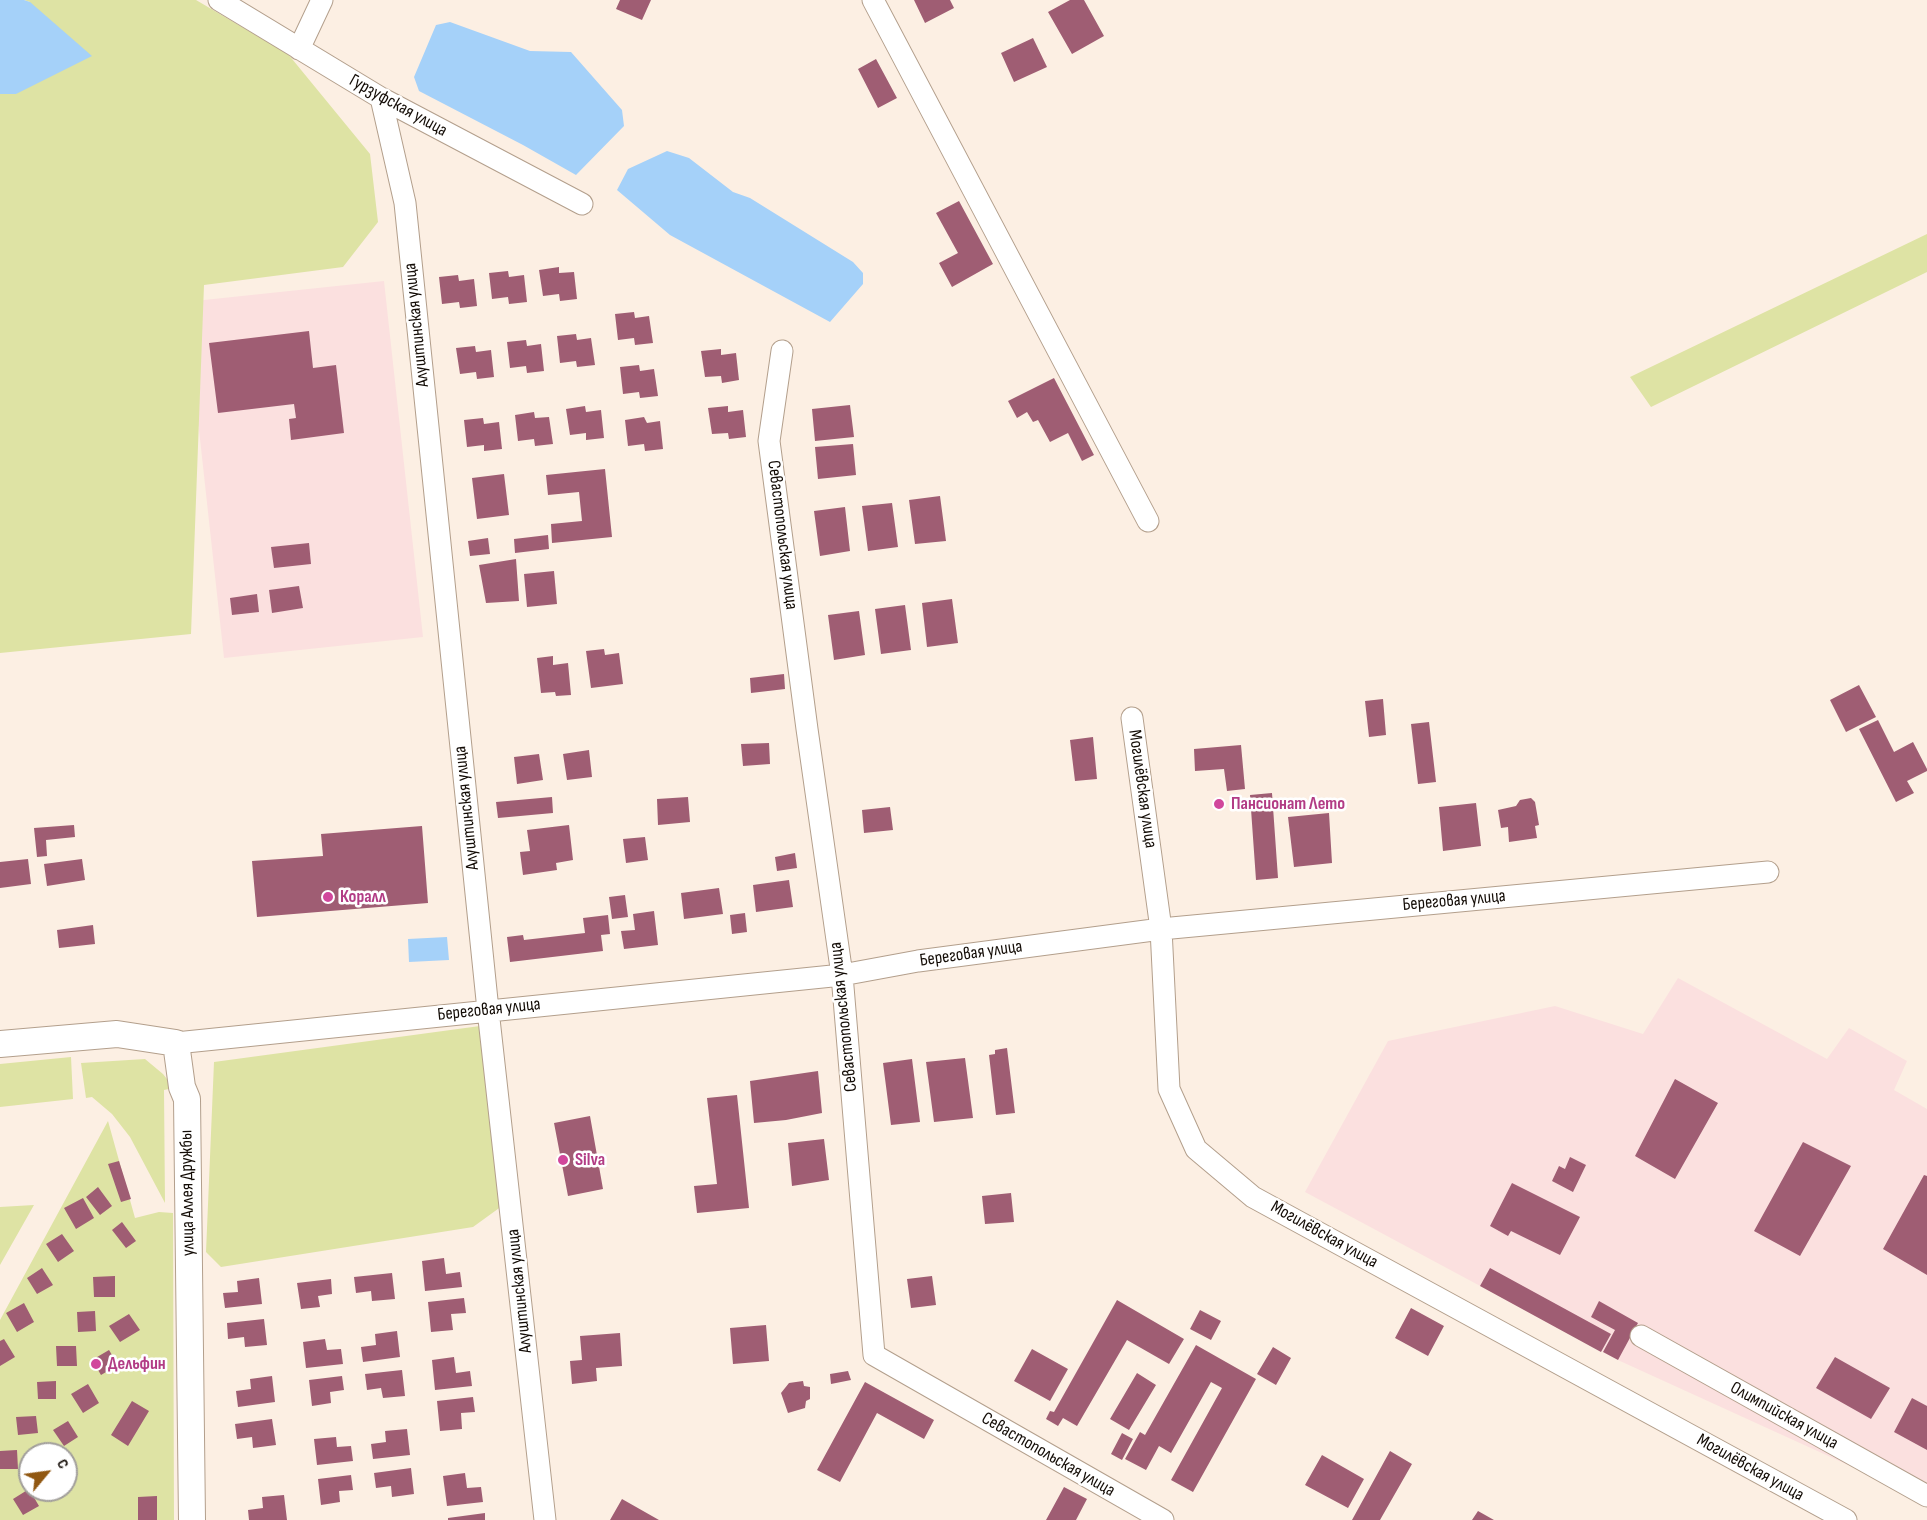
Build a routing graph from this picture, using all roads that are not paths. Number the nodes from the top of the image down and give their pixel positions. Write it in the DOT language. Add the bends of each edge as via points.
graph roads {
  1 [pos="219,0"];
  2 [pos="322,0"];
  3 [pos="873,0"];
  4 [pos="299,48"];
  5 [pos="381,98"];
  6 [pos="582,204"];
  7 [pos="782,351"];
  8 [pos="1148,521"];
  9 [pos="1132,717"];
  10 [pos="1768,872"];
  11 [pos="1161,928"];
  12 [pos="842,975"];
  13 [pos="488,1010"];
  14 [pos="176,1043"];
  15 [pos="0,1044"];
  16 [pos="1641,1336"];
  17 [pos="1927,1496"];
  18 [pos="192,1520"];
  19 [pos="545,1520"];
  20 [pos="1163,1520"];
  21 [pos="1846,1520"];
  1 -- 4 [label="street, Гурзуфская улица"];
  2 -- 4 [label="street"];
  3 -- 8 [label="street"];
  4 -- 5 [label="street, Гурзуфская улица"];
  5 -- 6 [label="street, Гурзуфская улица"];
  5 -- 13 [label="street, Алуштинская улица" via="405,203"];
  7 -- 12 [label="street, Севастопольская улица" via="769,441"];
  9 -- 11 [label="street, Могилёвская улица"];
  10 -- 11 [label="street, Береговая улица"];
  11 -- 12 [label="street, Береговая улица"];
  11 -- 21 [label="street, Могилёвская улица" via="1169,1089 1196,1149 1253,1197"];
  12 -- 13 [label="street, Береговая улица"];
  12 -- 20 [label="street, Севастопольская улица" via="874,1355"];
  13 -- 14 [label="street, Береговая улица"];
  13 -- 19 [label="street, Алуштинская улица"];
  14 -- 15 [label="main road" via="117,1034"];
  14 -- 18 [label="main road, улица Аллея Дружбы" via="187,1099"];
  16 -- 17 [label="street, Олимпийская улица"];
}
